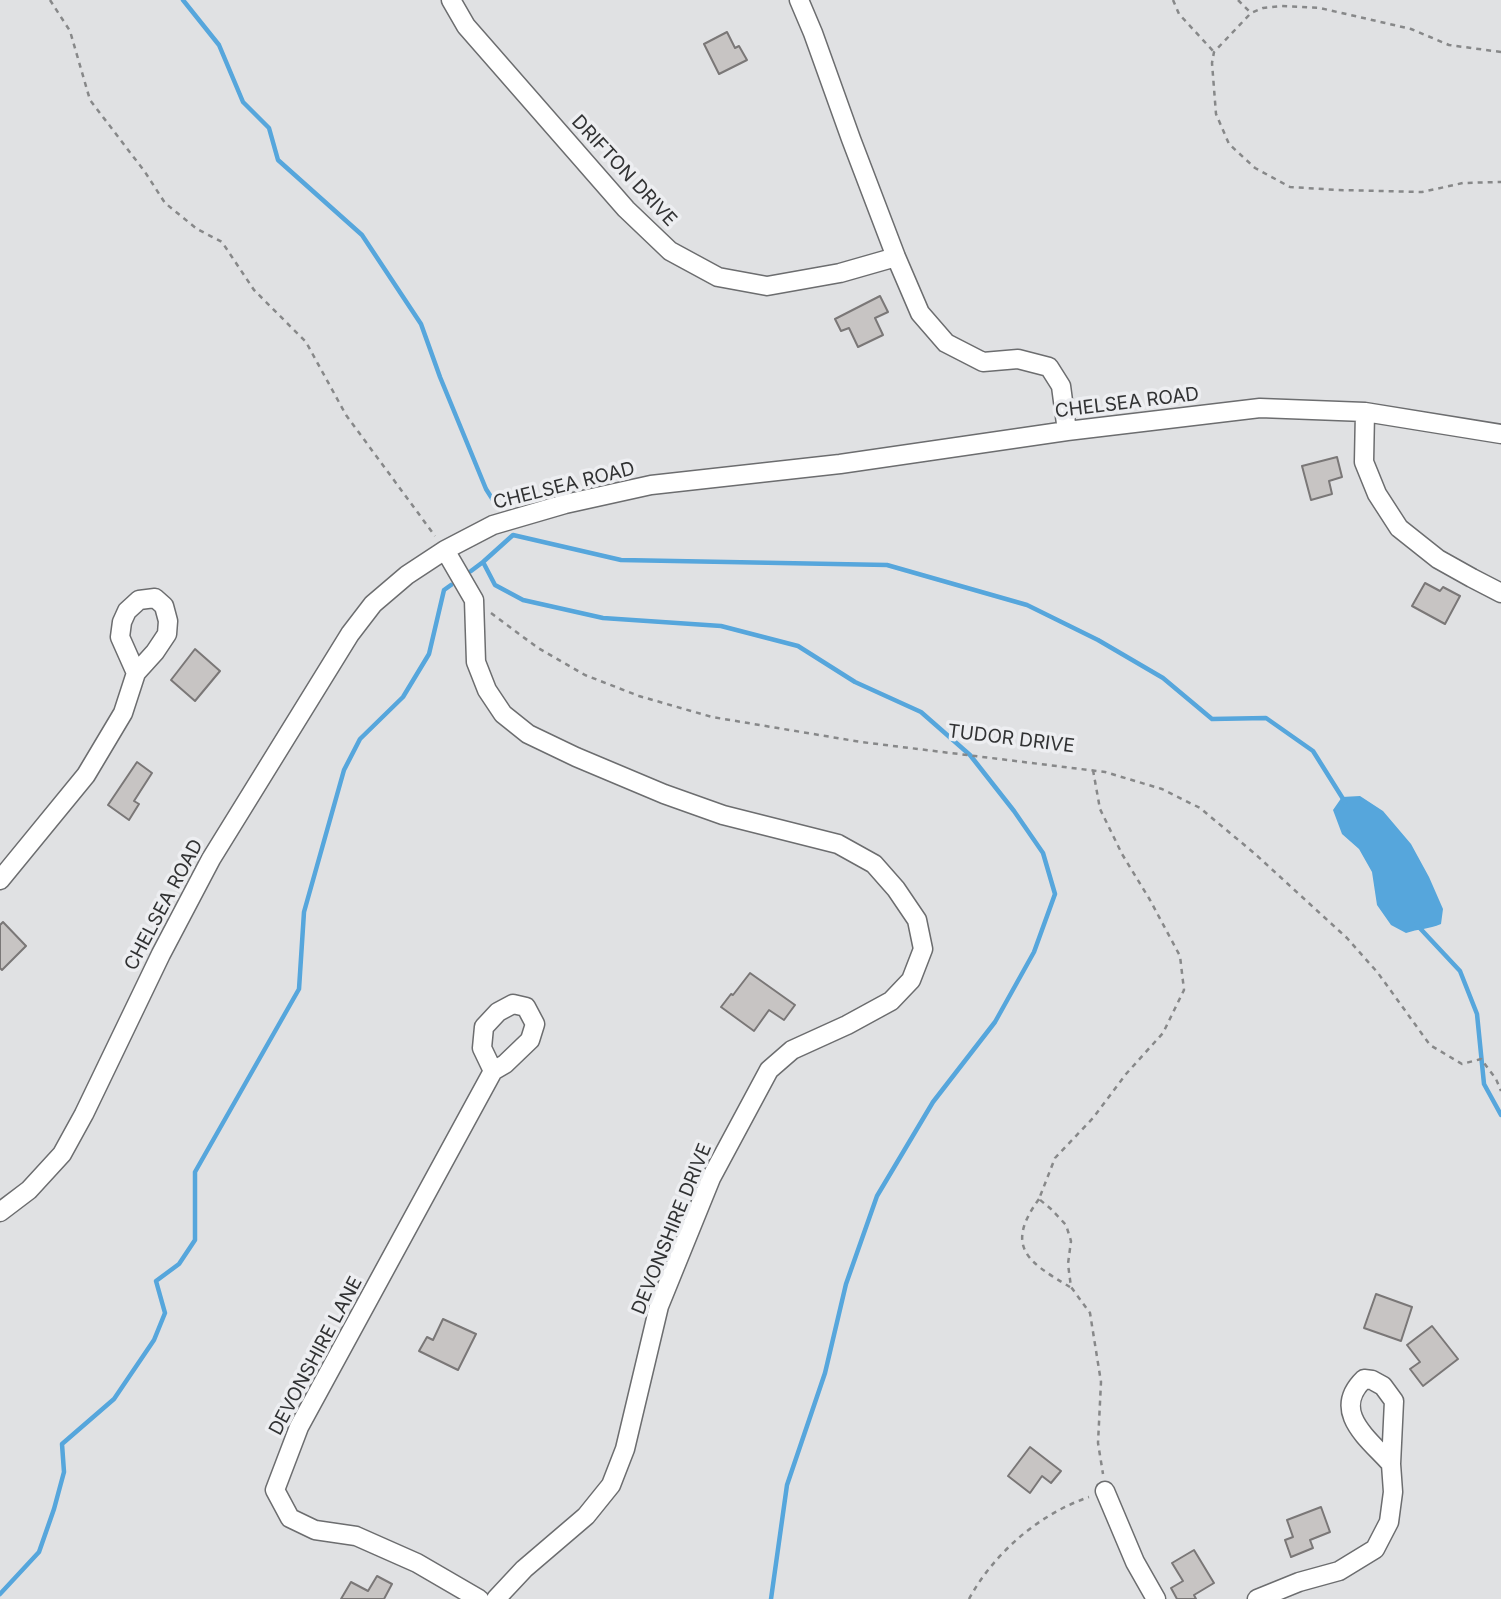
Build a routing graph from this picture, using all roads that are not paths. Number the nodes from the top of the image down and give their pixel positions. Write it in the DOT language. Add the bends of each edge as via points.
graph roads {
  1 [pos="451,0"];
  2 [pos="799,0"];
  3 [pos="896,257"];
  4 [pos="1365,412"];
  5 [pos="1067,431"];
  6 [pos="1501,434"];
  7 [pos="445,550"];
  8 [pos="1501,593"];
  9 [pos="136,673"];
  10 [pos="0,880"];
  11 [pos="493,1070"];
  12 [pos="0,1212"];
  13 [pos="1391,1464"];
  14 [pos="1105,1491"];
  15 [pos="479,1599"];
  16 [pos="496,1599"];
  17 [pos="1156,1599"];
  18 [pos="1257,1599"];
  1 -- 3 [label="street, DRIFTON DRIVE" via="467,26 626,209 670,251 718,277 767,286"];
  2 -- 3 [label="street"];
  3 -- 5 [label="street" via="920,313 946,343 983,362 1018,359 1049,366 1061,386"];
  4 -- 5 [label="street, CHELSEA ROAD" via="1261,408"];
  4 -- 6 [label="street, CHELSEA ROAD"];
  4 -- 8 [label="street" via="1364,462 1377,494 1399,528 1438,559"];
  5 -- 7 [label="street, CHELSEA ROAD" via="840,464 651,485 494,525"];
  7 -- 12 [label="street, CHELSEA ROAD" via="373,604 350,634 211,859 62,1154 29,1190"];
  7 -- 16 [label="street, DEVONSHIRE DRIVE" via="474,600 475,662 503,714 528,734 664,794 723,815 838,844 874,864 917,920 923,949 911,980 891,1001 792,1050 769,1070 711,1178 659,1306 625,1449 611,1485 586,1516"];
  9 -- 10 [label="street" via="123,713 86,775"];
  11 -- 15 [label="street, DEVONSHIRE LANE" via="299,1427 275,1490 290,1518 315,1530 356,1536 417,1563"];
  13 -- 18 [label="street" via="1389,1522 1374,1549 1339,1571"];
  14 -- 17 [label="street"];
}
